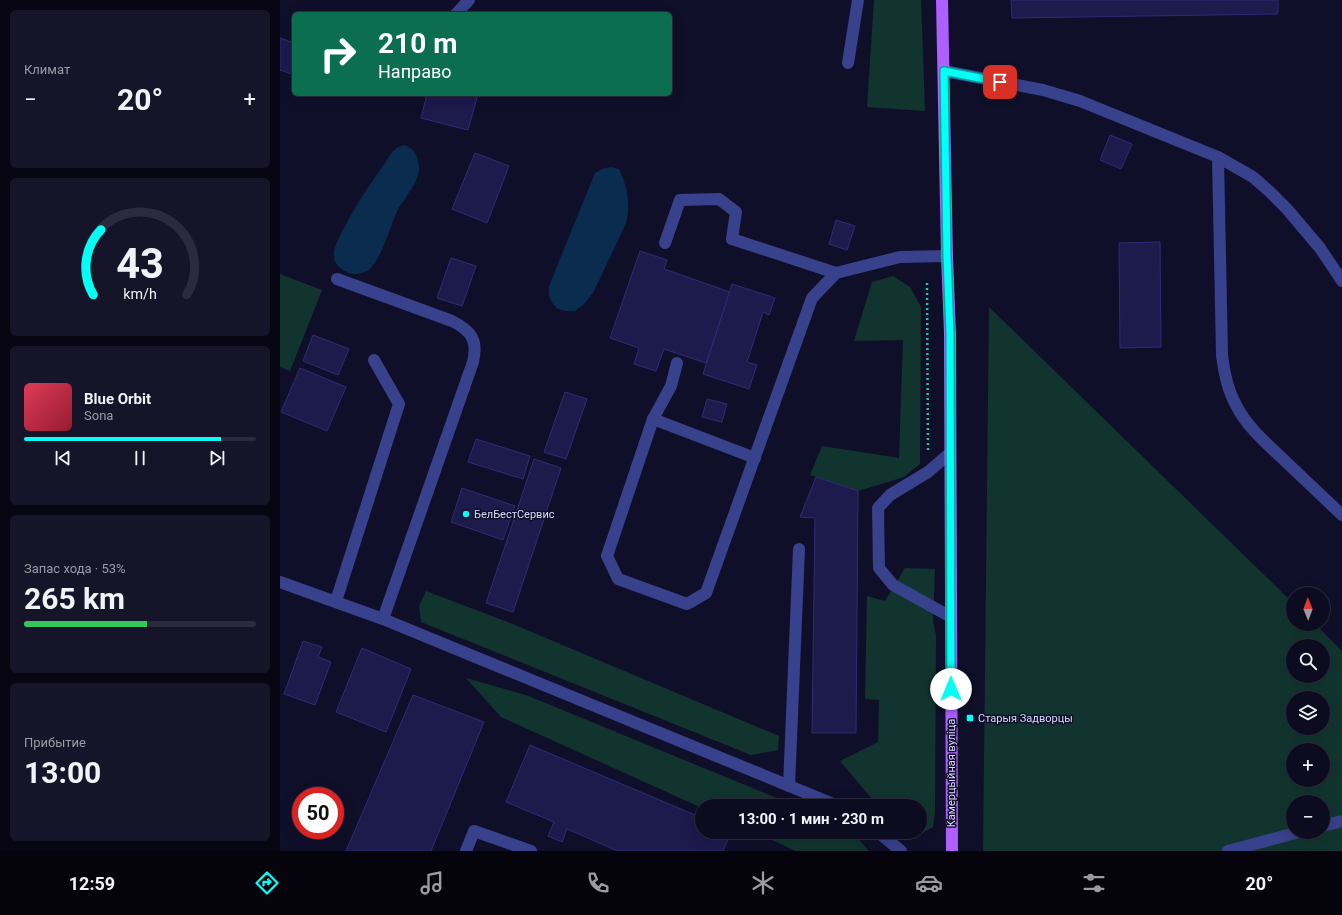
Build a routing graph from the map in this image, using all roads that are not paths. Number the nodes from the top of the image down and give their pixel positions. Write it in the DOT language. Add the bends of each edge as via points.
graph roads {
  1 [pos="469,0"];
  2 [pos="858,0"];
  3 [pos="942,0"];
  4 [pos="458,12"];
  5 [pos="848,63"];
  6 [pos="944,71"];
  7 [pos="1218,157"];
  8 [pos="666,243"];
  9 [pos="947,256"];
  10 [pos="836,273"];
  11 [pos="337,279"];
  12 [pos="1342,281"];
  13 [pos="374,360"];
  14 [pos="677,363"];
  15 [pos="653,419"];
  16 [pos="950,453"];
  17 [pos="755,458"];
  18 [pos="1342,515"];
  19 [pos="799,549"];
  20 [pos="280,582"];
  21 [pos="336,601"];
  22 [pos="951,617"];
  23 [pos="383,619"];
  24 [pos="789,786"];
  25 [pos="821,799"];
  26 [pos="1342,821"];
  27 [pos="1330,824"];
  28 [pos="1286,835"];
  29 [pos="886,839"];
  30 [pos="466,851"];
  31 [pos="532,851"];
  32 [pos="901,851"];
  33 [pos="952,851"];
  34 [pos="1228,851"];
  1 -- 4 [label="street"];
  2 -- 5 [label="street"];
  3 -- 6 [label="main road, Камерцыйная вуліца"];
  6 -- 7 [label="street" via="1043,90 1080,100"];
  6 -- 9 [label="main road, Камерцыйная вуліца"];
  7 -- 12 [label="street" via="1254,178 1270,192 1320,248"];
  7 -- 18 [label="street" via="1222,355 1228,388 1236,406 1263,440"];
  8 -- 10 [label="street" via="680,200 719,199 736,212 732,239"];
  9 -- 10 [label="street" via="900,257"];
  9 -- 16 [label="main road, Камерцыйная вуліца"];
  10 -- 17 [label="street" via="812,298"];
  11 -- 23 [label="street" via="463,326 470,332 476,350"];
  13 -- 21 [label="street" via="399,404"];
  14 -- 15 [label="street" via="671,386"];
  15 -- 17 [label="street"];
  15 -- 17 [label="street" via="608,556 618,579 688,604 706,593"];
  16 -- 22 [label="main road, Камерцыйная вуліца"];
  16 -- 22 [label="street" via="928,472 890,495 878,508 879,568 893,585"];
  19 -- 24 [label="street"];
  20 -- 21 [label="street"];
  21 -- 23 [label="street"];
  22 -- 33 [label="main road, Камерцыйная вуліца"];
  23 -- 24 [label="street"];
  24 -- 25 [label="street"];
  26 -- 27 [label="street"];
  28 -- 34 [label="street"];
  29 -- 32 [label="street"];
  30 -- 31 [label="street" via="474,831"];
}
